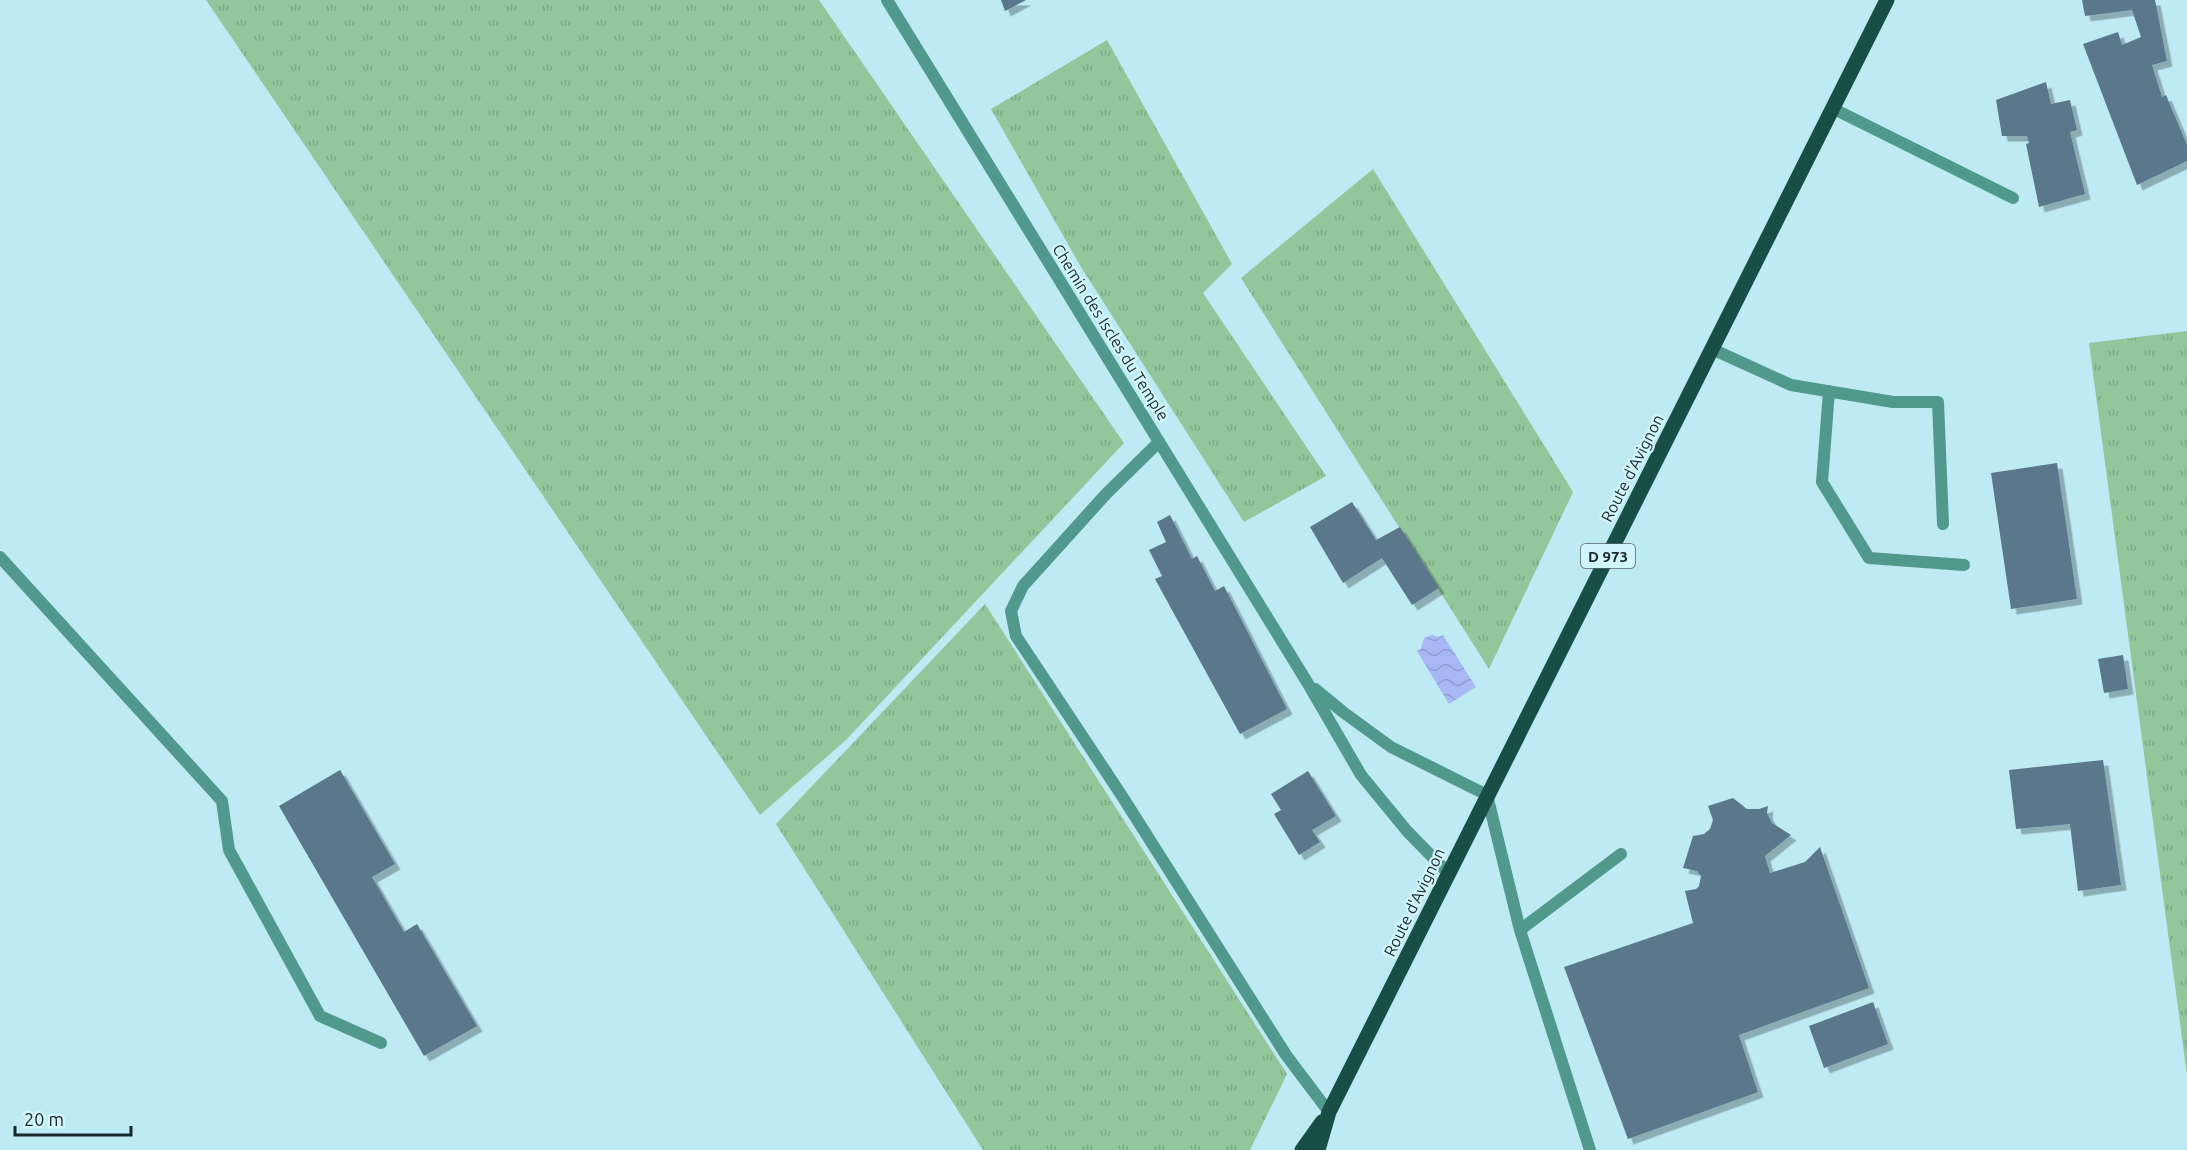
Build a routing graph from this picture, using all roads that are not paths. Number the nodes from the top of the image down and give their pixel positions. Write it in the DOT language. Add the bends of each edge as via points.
graph roads {
  1 [pos="887,0"];
  2 [pos="1887,0"];
  3 [pos="1832,108"];
  4 [pos="2013,198"];
  5 [pos="1712,349"];
  6 [pos="1828,391"];
  7 [pos="1160,442"];
  8 [pos="1943,524"];
  9 [pos="0,557"];
  10 [pos="1964,565"];
  11 [pos="1307,682"];
  12 [pos="1487,795"];
  13 [pos="1621,854"];
  14 [pos="1449,874"];
  15 [pos="1520,930"];
  16 [pos="381,1042"];
  17 [pos="1329,1112"];
  18 [pos="1302,1150"];
  19 [pos="1318,1150"];
  20 [pos="1590,1150"];
  1 -- 7 [label="street, Chemin des Iscles du Temple"];
  2 -- 3 [label="main road, Route d'Avignon / D 973"];
  3 -- 4 [label="street"];
  3 -- 5 [label="main road, Route d'Avignon / D 973"];
  5 -- 6 [label="street" via="1791,385"];
  5 -- 12 [label="main road, Route d'Avignon / D 973"];
  6 -- 8 [label="street" via="1893,402 1938,402"];
  6 -- 10 [label="street" via="1822,482 1869,558"];
  7 -- 11 [label="street, Chemin des Iscles du Temple"];
  7 -- 17 [label="street" via="1106,494 1023,586 1011,612 1016,636 1286,1055"];
  9 -- 16 [label="street" via="222,801 229,850 320,1017"];
  11 -- 12 [label="street, Chemin des Iscles du Temple" via="1391,747"];
  11 -- 14 [label="street, Chemin des Iscles du Temple" via="1361,776"];
  12 -- 14 [label="main road, Route d'Avignon / D 973"];
  12 -- 15 [label="street"];
  13 -- 15 [label="street"];
  14 -- 17 [label="main road, Route d'Avignon / D 973"];
  15 -- 20 [label="street"];
  17 -- 18 [label="main road, Route d'Avignon / D 973"];
  17 -- 19 [label="main road, Route d'Avignon / D 973"];
}
